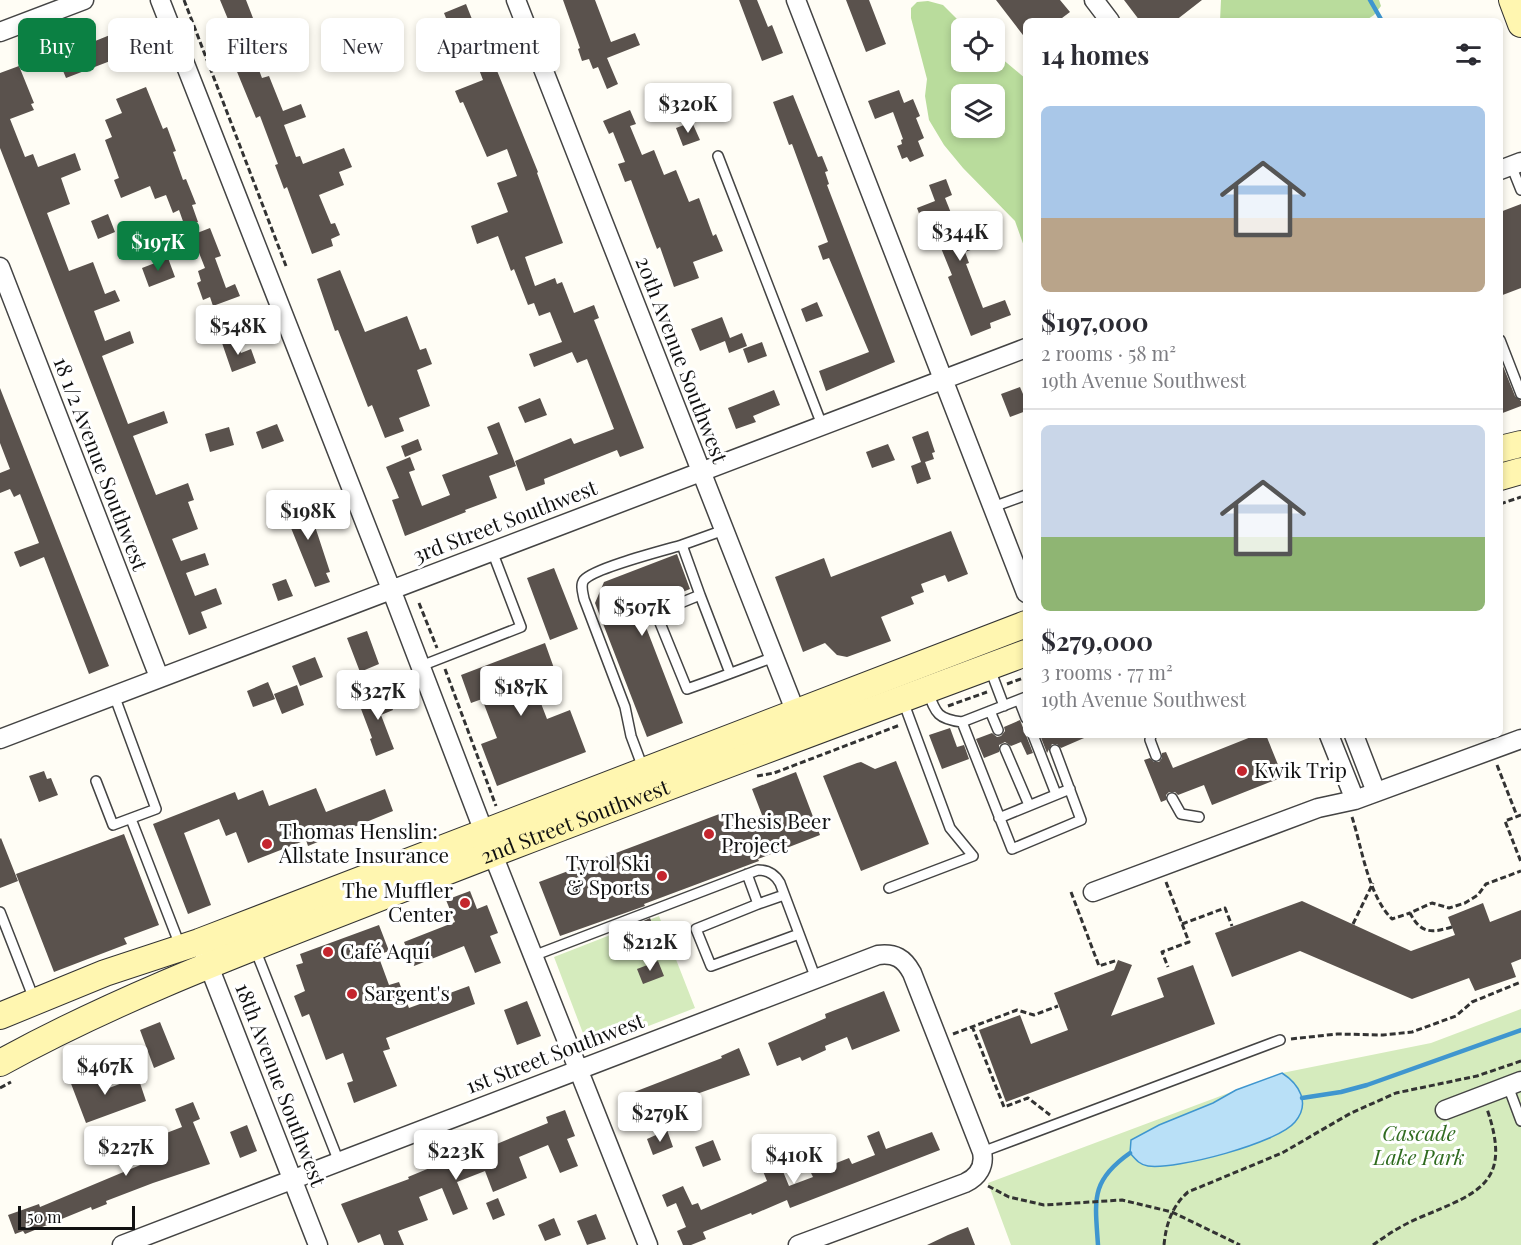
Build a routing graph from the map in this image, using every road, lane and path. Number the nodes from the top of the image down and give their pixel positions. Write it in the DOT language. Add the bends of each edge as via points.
graph roads {
  1 [pos="84,0"];
  2 [pos="160,0"];
  3 [pos="184,0"];
  4 [pos="516,0"];
  5 [pos="796,0"];
  6 [pos="1094,0"];
  7 [pos="1512,0"];
  8 [pos="1108,18"];
  9 [pos="1521,24"];
  10 [pos="0,32"];
  11 [pos="718,156"];
  12 [pos="1511,166"];
  13 [pos="1521,190"];
  14 [pos="286,266"];
  15 [pos="0,267"];
  16 [pos="1503,348"];
  17 [pos="1023,349"];
  18 [pos="942,379"];
  19 [pos="1521,394"];
  20 [pos="822,425"];
  21 [pos="1521,444"];
  22 [pos="1503,448"];
  23 [pos="1521,471"];
  24 [pos="701,472"];
  25 [pos="1503,476"];
  26 [pos="1023,496"];
  27 [pos="1521,497"];
  28 [pos="1503,503"];
  29 [pos="993,507"];
  30 [pos="724,530"];
  31 [pos="682,545"];
  32 [pos="492,551"];
  33 [pos="1023,585"];
  34 [pos="391,588"];
  35 [pos="700,595"];
  36 [pos="419,603"];
  37 [pos="1023,625"];
  38 [pos="1023,654"];
  39 [pos="774,657"];
  40 [pos="441,658"];
  41 [pos="421,666"];
  42 [pos="989,667"];
  43 [pos="730,674"];
  44 [pos="159,677"];
  45 [pos="927,690"];
  46 [pos="114,695"];
  47 [pos="1022,698"];
  48 [pos="903,699"];
  49 [pos="1004,706"];
  50 [pos="990,711"];
  51 [pos="962,723"];
  52 [pos="800,724"];
  53 [pos="998,730"];
  54 [pos="1034,738"];
  55 [pos="1151,738"];
  56 [pos="1330,738"];
  57 [pos="1355,738"];
  58 [pos="0,739"];
  59 [pos="1521,739"];
  60 [pos="1005,749"];
  61 [pos="1055,750"];
  62 [pos="1156,756"];
  63 [pos="1496,762"];
  64 [pos="96,781"];
  65 [pos="650,782"];
  66 [pos="1070,789"];
  67 [pos="1376,792"];
  68 [pos="1056,794"];
  69 [pos="1172,798"];
  70 [pos="1029,806"];
  71 [pos="1351,806"];
  72 [pos="1519,815"];
  73 [pos="1199,817"];
  74 [pos="999,818"];
  75 [pos="131,819"];
  76 [pos="493,837"];
  77 [pos="1521,862"];
  78 [pos="1521,870"];
  79 [pos="747,874"];
  80 [pos="1165,879"];
  81 [pos="1372,883"];
  82 [pos="889,888"];
  83 [pos="1071,892"];
  84 [pos="1094,892"];
  85 [pos="784,895"];
  86 [pos="758,904"];
  87 [pos="0,912"];
  88 [pos="1410,913"];
  89 [pos="1182,924"];
  90 [pos="1353,924"];
  91 [pos="1232,926"];
  92 [pos="1452,927"];
  93 [pos="799,934"];
  94 [pos="255,947"];
  95 [pos="196,951"];
  96 [pos="533,956"];
  97 [pos="1118,960"];
  98 [pos="1168,967"];
  99 [pos="816,979"];
  100 [pos="1521,982"];
  101 [pos="35,1002"];
  102 [pos="1058,1006"];
  103 [pos="0,1016"];
  104 [pos="1280,1040"];
  105 [pos="1521,1061"];
  106 [pos="0,1063"];
  107 [pos="578,1069"];
  108 [pos="1477,1076"];
  109 [pos="1514,1084"];
  110 [pos="1482,1096"];
  111 [pos="1444,1110"];
  112 [pos="1061,1122"];
  113 [pos="1521,1122"];
  114 [pos="982,1152"];
  115 [pos="339,1162"];
  116 [pos="974,1178"];
  117 [pos="293,1179"];
  118 [pos="1172,1212"];
  119 [pos="122,1245"];
  120 [pos="318,1245"];
  121 [pos="648,1245"];
  122 [pos="798,1245"];
  123 [pos="1164,1245"];
  124 [pos="1240,1245"];
  125 [pos="1373,1245"];
  1 -- 10 [label="street"];
  2 -- 34 [label="street"];
  3 -- 14 [label="path"];
  4 -- 24 [label="street, 20th Avenue Southwest"];
  5 -- 18 [label="street"];
  6 -- 8 [label="street"];
  7 -- 9 [label="main road"];
  11 -- 20 [label="lane"];
  12 -- 13 [label="lane"];
  15 -- 44 [label="street, 18 1/2 Avenue Southwest"];
  16 -- 19 [label="lane"];
  17 -- 18 [label="street, 3rd Street Southwest"];
  18 -- 20 [label="street, 3rd Street Southwest"];
  18 -- 29 [label="street"];
  20 -- 24 [label="street, 3rd Street Southwest"];
  21 -- 22 [label="main road"];
  23 -- 25 [label="main road"];
  24 -- 30 [label="street, 20th Avenue Southwest"];
  24 -- 32 [label="street, 3rd Street Southwest"];
  26 -- 29 [label="lane"];
  27 -- 28 [label="path"];
  29 -- 33 [label="street"];
  30 -- 31 [label="lane"];
  30 -- 39 [label="street, 20th Avenue Southwest"];
  31 -- 35 [label="lane"];
  31 -- 65 [label="lane" via="593,574 582,586"];
  32 -- 34 [label="street, 3rd Street Southwest"];
  32 -- 40 [label="lane" via="521,627"];
  34 -- 41 [label="street"];
  34 -- 44 [label="street, 3rd Street Southwest"];
  35 -- 43 [label="lane"];
  35 -- 43 [label="lane" via="656,613 687,689"];
  36 -- 40 [label="path"];
  37 -- 52 [label="main road, 2nd Street Southwest"];
  38 -- 42 [label="main road, 2nd Street Southwest"];
  39 -- 43 [label="lane"];
  39 -- 52 [label="street, 20th Avenue Southwest"];
  40 -- 41 [label="lane"];
  40 -- 76 [label="path"];
  41 -- 76 [label="street"];
  42 -- 45 [label="main road, 2nd Street Southwest"];
  42 -- 49 [label="lane"];
  44 -- 46 [label="street, 3rd Street Southwest"];
  45 -- 48 [label="main road, 2nd Street Southwest"];
  45 -- 51 [label="lane" via="935,711 946,720"];
  46 -- 58 [label="street, 3rd Street Southwest"];
  46 -- 75 [label="lane" via="156,809"];
  47 -- 49 [label="lane"];
  48 -- 52 [label="main road, 2nd Street Southwest"];
  48 -- 82 [label="lane" via="950,828 973,856"];
  49 -- 50 [label="lane"];
  50 -- 51 [label="lane"];
  50 -- 53 [label="lane"];
  51 -- 74 [label="lane"];
  52 -- 65 [label="main road, 2nd Street Southwest"];
  54 -- 68 [label="lane"];
  55 -- 62 [label="lane"];
  56 -- 71 [label="street"];
  57 -- 67 [label="street"];
  59 -- 67 [label="street"];
  60 -- 70 [label="lane"];
  61 -- 66 [label="lane"];
  63 -- 72 [label="path"];
  64 -- 75 [label="lane" via="113,825"];
  65 -- 76 [label="main road, 2nd Street Southwest"];
  66 -- 68 [label="lane"];
  66 -- 74 [label="lane" via="1081,820 1012,849"];
  67 -- 71 [label="street"];
  68 -- 70 [label="lane"];
  69 -- 73 [label="lane" via="1181,814"];
  70 -- 74 [label="lane"];
  71 -- 81 [label="path" via="1356,838"];
  71 -- 84 [label="street" via="1318,808"];
  72 -- 77 [label="path" via="1505,821"];
  75 -- 95 [label="lane"];
  76 -- 94 [label="main road, 2nd Street Southwest"];
  76 -- 95 [label="main road, 2nd Street Southwest"];
  76 -- 96 [label="street"];
  78 -- 88 [label="path" via="1486,884 1466,903 1449,908 1432,903"];
  79 -- 85 [label="lane" via="758,870 771,872"];
  79 -- 86 [label="lane"];
  79 -- 96 [label="lane"];
  80 -- 89 [label="path"];
  81 -- 88 [label="path" via="1383,909 1392,919"];
  81 -- 90 [label="path"];
  83 -- 97 [label="path" via="1100,966"];
  85 -- 86 [label="lane"];
  85 -- 93 [label="lane"];
  86 -- 93 [label="lane" via="696,929 711,966"];
  87 -- 101 [label="lane"];
  88 -- 92 [label="path" via="1425,930 1436,932"];
  89 -- 91 [label="path" via="1225,908"];
  89 -- 98 [label="path" via="1189,942 1162,952"];
  93 -- 99 [label="lane"];
  94 -- 95 [label="main road, 2nd Street Southwest"];
  94 -- 115 [label="lane"];
  95 -- 101 [label="main road, 2nd Street Southwest" via="105,973"];
  95 -- 106 [label="main road, 2nd Street Southwest"];
  95 -- 117 [label="street, 18th Avenue Southwest"];
  96 -- 107 [label="street"];
  99 -- 107 [label="street, 1st Street Southwest"];
  99 -- 114 [label="street, 1st Street Southwest" via="878,955 900,957 912,973"];
  100 -- 104 [label="path" via="1472,1002 1455,1016 1412,1032"];
  101 -- 103 [label="main road, 2nd Street Southwest"];
  102 -- 112 [label="path" via="1034,1015 1017,1010 972,1026 1004,1107 1028,1098"];
  104 -- 112 [label="lane"];
  105 -- 108 [label="path"];
  107 -- 115 [label="street, 1st Street Southwest"];
  107 -- 121 [label="street"];
  108 -- 110 [label="path"];
  108 -- 118 [label="path" via="1396,1093 1351,1113 1282,1153 1188,1192"];
  109 -- 110 [label="street"];
  109 -- 113 [label="lane"];
  110 -- 111 [label="street"];
  110 -- 125 [label="path" via="1496,1139 1494,1165 1485,1182 1468,1197 1393,1230"];
  112 -- 114 [label="lane"];
  114 -- 116 [label="street" via="982,1164"];
  115 -- 117 [label="street, 1st Street Southwest"];
  116 -- 118 [label="path" via="1028,1203 1061,1205 1122,1200"];
  116 -- 122 [label="street"];
  117 -- 119 [label="street, 1st Street Southwest"];
  117 -- 120 [label="street, 18th Avenue Southwest"];
  118 -- 123 [label="path"];
  118 -- 124 [label="path"];
}
